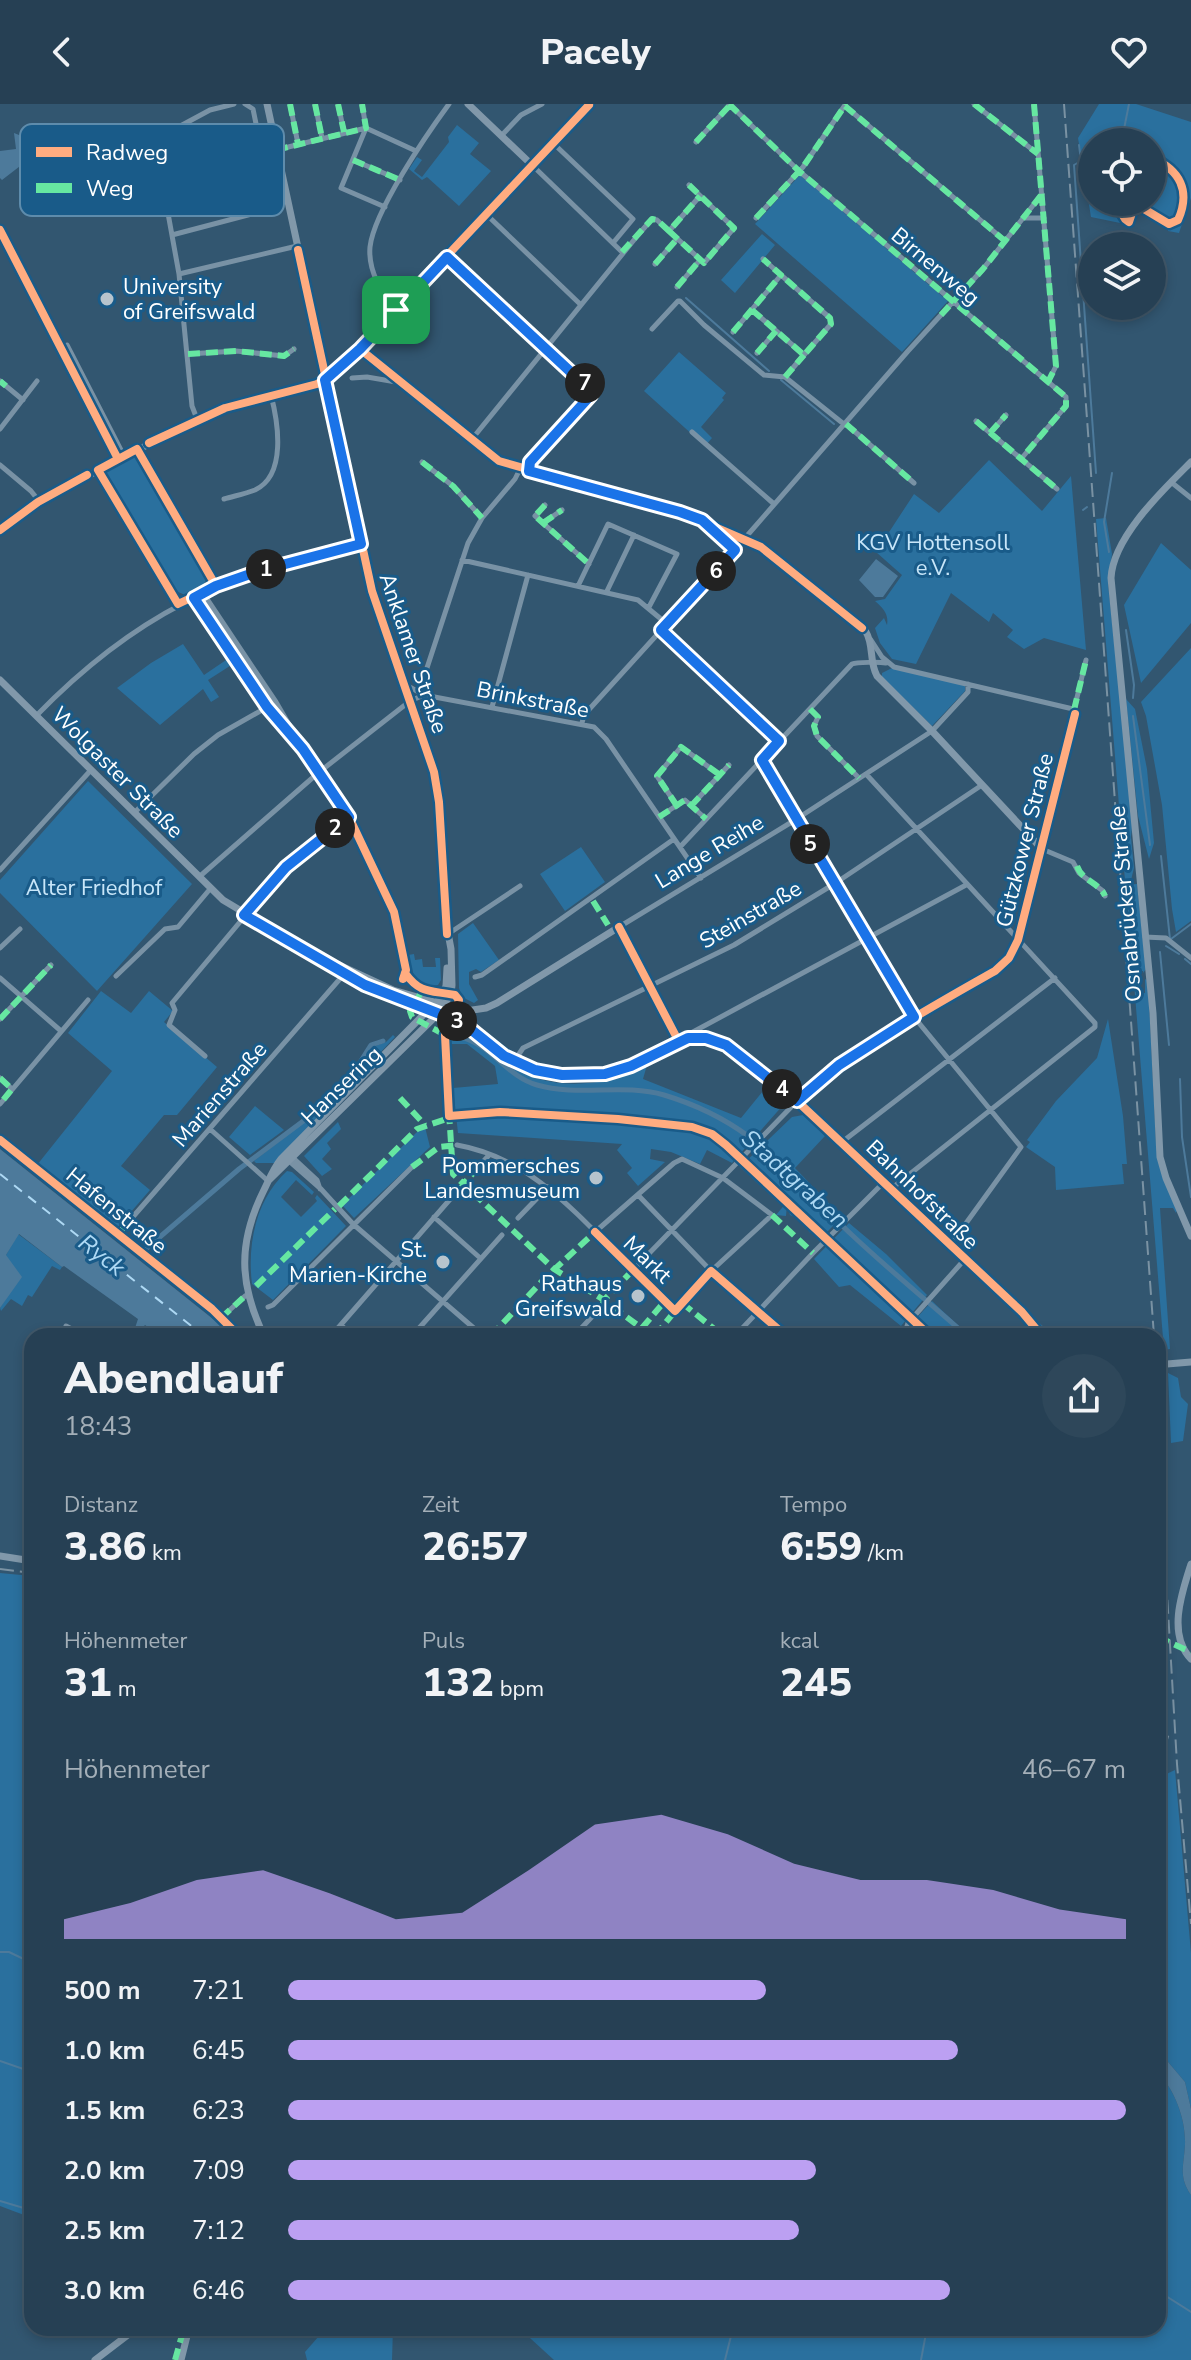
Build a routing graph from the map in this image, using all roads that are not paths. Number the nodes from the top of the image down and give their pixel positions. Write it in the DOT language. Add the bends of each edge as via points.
graph roads {
  1 [pos="234,104"];
  2 [pos="245,104"];
  3 [pos="267,104"];
  4 [pos="290,104"];
  5 [pos="315,104"];
  6 [pos="338,104"];
  7 [pos="362,104"];
  8 [pos="449,104"];
  9 [pos="468,104"];
  10 [pos="542,104"];
  11 [pos="590,104"];
  12 [pos="730,104"];
  13 [pos="974,104"];
  14 [pos="1034,104"];
  15 [pos="845,105"];
  16 [pos="185,124"];
  17 [pos="256,124"];
  18 [pos="271,124"];
  19 [pos="366,128"];
  20 [pos="344,132"];
  21 [pos="502,135"];
  22 [pos="322,138"];
  23 [pos="696,142"];
  24 [pos="298,144"];
  25 [pos="554,144"];
  26 [pos="284,148"];
  27 [pos="416,152"];
  28 [pos="1038,154"];
  29 [pos="353,160"];
  30 [pos="533,166"];
  31 [pos="799,171"];
  32 [pos="400,180"];
  33 [pos="689,185"];
  34 [pos="284,187"];
  35 [pos="1042,194"];
  36 [pos="700,196"];
  37 [pos="385,207"];
  38 [pos="487,215"];
  39 [pos="169,216"];
  40 [pos="243,216"];
  41 [pos="756,218"];
  42 [pos="1023,218"];
  43 [pos="1044,218"];
  44 [pos="669,231"];
  45 [pos="172,235"];
  46 [pos="677,239"];
  47 [pos="1005,241"];
  48 [pos="613,243"];
  49 [pos="297,246"];
  50 [pos="622,252"];
  51 [pos="447,257"];
  52 [pos="763,259"];
  53 [pos="700,260"];
  54 [pos="655,264"];
  55 [pos="179,274"];
  56 [pos="781,275"];
  57 [pos="677,287"];
  58 [pos="952,302"];
  59 [pos="580,304"];
  60 [pos="396,310"];
  61 [pos="752,310"];
  62 [pos="652,329"];
  63 [pos="776,331"];
  64 [pos="733,332"];
  65 [pos="67,345"];
  66 [pos="294,349"];
  67 [pos="360,349"];
  68 [pos="546,349"];
  69 [pos="757,353"];
  70 [pos="188,354"];
  71 [pos="804,355"];
  72 [pos="785,377"];
  73 [pos="352,378"];
  74 [pos="325,380"];
  75 [pos="0,381"];
  76 [pos="37,381"];
  77 [pos="1048,382"];
  78 [pos="403,383"];
  79 [pos="271,395"];
  80 [pos="23,400"];
  81 [pos="1006,415"];
  82 [pos="197,419"];
  83 [pos="976,421"];
  84 [pos="845,425"];
  85 [pos="0,429"];
  86 [pos="692,432"];
  87 [pos="990,433"];
  88 [pos="472,439"];
  89 [pos="137,449"];
  90 [pos="124,456"];
  91 [pos="1021,459"];
  92 [pos="422,462"];
  93 [pos="1191,462"];
  94 [pos="0,465"];
  95 [pos="98,470"];
  96 [pos="525,470"];
  97 [pos="1171,482"];
  98 [pos="914,483"];
  99 [pos="1057,489"];
  100 [pos="1191,498"];
  101 [pos="224,499"];
  102 [pos="39,501"];
  103 [pos="774,504"];
  104 [pos="545,505"];
  105 [pos="562,510"];
  106 [pos="482,518"];
  107 [pos="702,520"];
  108 [pos="543,523"];
  109 [pos="0,530"];
  110 [pos="634,535"];
  111 [pos="745,538"];
  112 [pos="361,544"];
  113 [pos="735,550"];
  114 [pos="462,560"];
  115 [pos="589,564"];
  116 [pos="528,575"];
  117 [pos="216,586"];
  118 [pos="578,586"];
  119 [pos="607,591"];
  120 [pos="203,593"];
  121 [pos="194,598"];
  122 [pos="178,604"];
  123 [pos="649,607"];
  124 [pos="667,624"];
  125 [pos="661,630"];
  126 [pos="869,637"];
  127 [pos="1086,660"];
  128 [pos="873,664"];
  129 [pos="889,664"];
  130 [pos="0,680"];
  131 [pos="423,680"];
  132 [pos="968,683"];
  133 [pos="403,684"];
  134 [pos="424,695"];
  135 [pos="410,701"];
  136 [pos="276,702"];
  137 [pos="267,707"];
  138 [pos="492,707"];
  139 [pos="810,709"];
  140 [pos="1074,712"];
  141 [pos="36,716"];
  142 [pos="582,723"];
  143 [pos="932,731"];
  144 [pos="779,741"];
  145 [pos="303,749"];
  146 [pos="762,760"];
  147 [pos="729,765"];
  148 [pos="91,770"];
  149 [pos="319,772"];
  150 [pos="866,774"];
  151 [pos="720,775"];
  152 [pos="859,778"];
  153 [pos="982,785"];
  154 [pos="677,806"];
  155 [pos="691,806"];
  156 [pos="133,813"];
  157 [pos="349,817"];
  158 [pos="659,817"];
  159 [pos="706,819"];
  160 [pos="795,820"];
  161 [pos="916,829"];
  162 [pos="674,839"];
  163 [pos="680,847"];
  164 [pos="1042,849"];
  165 [pos="0,870"];
  166 [pos="199,878"];
  167 [pos="701,878"];
  168 [pos="834,884"];
  169 [pos="966,885"];
  170 [pos="520,886"];
  171 [pos="210,889"];
  172 [pos="1105,896"];
  173 [pos="244,915"];
  174 [pos="619,927"];
  175 [pos="20,929"];
  176 [pos="447,934"];
  177 [pos="1145,937"];
  178 [pos="867,938"];
  179 [pos="1018,940"];
  180 [pos="0,948"];
  181 [pos="1191,958"];
  182 [pos="51,965"];
  183 [pos="346,972"];
  184 [pos="116,976"];
  185 [pos="475,977"];
  186 [pos="0,978"];
  187 [pos="1055,978"];
  188 [pos="403,979"];
  189 [pos="651,986"];
  190 [pos="21,996"];
  191 [pos="88,1000"];
  192 [pos="440,1004"];
  193 [pos="428,1011"];
  194 [pos="438,1014"];
  195 [pos="914,1017"];
  196 [pos="0,1019"];
  197 [pos="61,1031"];
  198 [pos="688,1038"];
  199 [pos="679,1042"];
  200 [pos="205,1056"];
  201 [pos="948,1059"];
  202 [pos="521,1065"];
  203 [pos="0,1078"];
  204 [pos="12,1089"];
  205 [pos="797,1101"];
  206 [pos="0,1104"];
  207 [pos="989,1109"];
  208 [pos="210,1129"];
  209 [pos="0,1140"];
  210 [pos="842,1142"];
  211 [pos="457,1145"];
  212 [pos="489,1155"];
  213 [pos="289,1157"];
  214 [pos="412,1167"];
  215 [pos="475,1171"];
  216 [pos="723,1178"];
  217 [pos="268,1181"];
  218 [pos="884,1182"];
  219 [pos="548,1187"];
  220 [pos="459,1189"];
  221 [pos="891,1189"];
  222 [pos="638,1195"];
  223 [pos="434,1217"];
  224 [pos="518,1218"];
  225 [pos="353,1224"];
  226 [pos="595,1232"];
  227 [pos="673,1232"];
  228 [pos="118,1234"];
  229 [pos="502,1235"];
  230 [pos="1191,1236"];
  231 [pos="950,1245"];
  232 [pos="479,1257"];
  233 [pos="965,1259"];
  234 [pos="396,1261"];
  235 [pos="633,1270"];
  236 [pos="711,1271"];
  237 [pos="245,1296"];
  238 [pos="442,1300"];
  239 [pos="602,1306"];
  240 [pos="268,1307"];
  241 [pos="758,1310"];
  242 [pos="1023,1314"];
  243 [pos="221,1318"];
  244 [pos="341,1325"];
  245 [pos="66,1326"];
  246 [pos="70,1328"];
  247 [pos="231,1328"];
  248 [pos="261,1328"];
  249 [pos="338,1328"];
  250 [pos="344,1328"];
  251 [pos="419,1328"];
  252 [pos="474,1328"];
  253 [pos="581,1328"];
  254 [pos="742,1328"];
  255 [pos="777,1328"];
  256 [pos="906,1328"];
  257 [pos="1035,1328"];
  258 [pos="1039,1328"];
  259 [pos="1191,1362"];
  260 [pos="1167,1364"];
  261 [pos="0,1556"];
  262 [pos="24,1560"];
  263 [pos="1191,1564"];
  264 [pos="1191,1659"];
  265 [pos="126,2336"];
  266 [pos="187,2336"];
  267 [pos="95,2360"];
  268 [pos="181,2360"];
  1 -- 16 [label="street"];
  2 -- 17 [label="street" via="253,109"];
  3 -- 18 [label="main road, Anklamer Straße"];
  4 -- 24 [label="street"];
  5 -- 22 [label="street"];
  6 -- 20 [label="street"];
  7 -- 19 [label="street"];
  8 -- 27 [label="street"];
  9 -- 21 [label="main road"];
  10 -- 21 [label="street" via="521,115"];
  11 -- 25 [label="main road"];
  12 -- 23 [label="street"];
  12 -- 31 [label="street, Birnenweg"];
  13 -- 28 [label="street"];
  14 -- 28 [label="street"];
  15 -- 31 [label="street"];
  15 -- 47 [label="street"];
  19 -- 20 [label="street"];
  19 -- 27 [label="street"];
  19 -- 29 [label="street"];
  20 -- 22 [label="street"];
  21 -- 30 [label="main road"];
  22 -- 24 [label="street"];
  24 -- 26 [label="street"];
  25 -- 30 [label="main road"];
  25 -- 48 [label="street" via="633,219"];
  27 -- 32 [label="street"];
  28 -- 35 [label="street"];
  29 -- 32 [label="street"];
  29 -- 37 [label="street" via="341,188"];
  30 -- 38 [label="main road"];
  30 -- 48 [label="street"];
  31 -- 41 [label="street"];
  31 -- 58 [label="street, Birnenweg"];
  32 -- 37 [label="street"];
  33 -- 36 [label="street"];
  34 -- 49 [label="main road, Anklamer Straße"];
  35 -- 42 [label="street"];
  35 -- 43 [label="street"];
  36 -- 44 [label="street"];
  36 -- 53 [label="street" via="734,228 704,263"];
  37 -- 60 [label="street" via="371,256 378,284"];
  38 -- 51 [label="main road"];
  38 -- 59 [label="street"];
  39 -- 45 [label="street"];
  40 -- 45 [label="street"];
  42 -- 43 [label="street"];
  42 -- 47 [label="street"];
  43 -- 77 [label="street" via="1056,366"];
  44 -- 46 [label="street"];
  44 -- 50 [label="street" via="652,219"];
  45 -- 55 [label="street"];
  46 -- 53 [label="street"];
  46 -- 54 [label="street"];
  47 -- 58 [label="street"];
  48 -- 50 [label="street"];
  49 -- 55 [label="street"];
  49 -- 74 [label="main road, Anklamer Straße"];
  50 -- 59 [label="street"];
  51 -- 60 [label="main road"];
  51 -- 68 [label="street"];
  52 -- 56 [label="street"];
  53 -- 57 [label="street"];
  55 -- 70 [label="street"];
  56 -- 61 [label="street"];
  56 -- 71 [label="street" via="832,321"];
  58 -- 77 [label="street, Birnenweg"];
  58 -- 84 [label="street"];
  59 -- 68 [label="street"];
  60 -- 67 [label="main road"];
  61 -- 63 [label="street"];
  61 -- 64 [label="street"];
  62 -- 72 [label="street" via="680,301 764,375"];
  63 -- 69 [label="street"];
  63 -- 71 [label="street"];
  65 -- 90 [label="street"];
  66 -- 70 [label="street" via="284,356"];
  67 -- 74 [label="main road"];
  67 -- 78 [label="main road"];
  68 -- 88 [label="street"];
  68 -- 96 [label="street" via="587,385 591,395"];
  70 -- 82 [label="street"];
  71 -- 72 [label="street"];
  72 -- 84 [label="street"];
  73 -- 78 [label="street"];
  74 -- 79 [label="main road"];
  74 -- 112 [label="main road, Anklamer Straße"];
  75 -- 80 [label="street"];
  76 -- 80 [label="street"];
  77 -- 91 [label="street, Birnenweg" via="1066,397 1066,406"];
  78 -- 88 [label="main road"];
  79 -- 82 [label="main road"];
  79 -- 101 [label="street" via="278,450 270,475 255,490"];
  80 -- 85 [label="street"];
  81 -- 87 [label="street"];
  82 -- 89 [label="main road"];
  83 -- 87 [label="street"];
  84 -- 98 [label="street"];
  84 -- 103 [label="street"];
  86 -- 103 [label="street"];
  87 -- 91 [label="street"];
  88 -- 96 [label="main road" via="499,461"];
  89 -- 90 [label="main road"];
  89 -- 117 [label="street"];
  90 -- 95 [label="main road"];
  91 -- 99 [label="street"];
  92 -- 106 [label="street"];
  93 -- 97 [label="main road"];
  94 -- 102 [label="street"];
  95 -- 102 [label="main road"];
  95 -- 122 [label="street"];
  96 -- 106 [label="street"];
  96 -- 107 [label="main road"];
  97 -- 100 [label="street"];
  97 -- 177 [label="main road, Osnabrücker Straße" via="1128,535 1113,563 1111,587"];
  102 -- 109 [label="main road"];
  103 -- 111 [label="street"];
  104 -- 108 [label="street" via="535,516"];
  105 -- 108 [label="street"];
  106 -- 114 [label="street"];
  107 -- 111 [label="main road"];
  107 -- 113 [label="street"];
  108 -- 115 [label="street"];
  110 -- 115 [label="street" via="608,524"];
  110 -- 119 [label="street"];
  110 -- 123 [label="street" via="677,554"];
  111 -- 113 [label="street"];
  111 -- 126 [label="main road"];
  112 -- 117 [label="street"];
  112 -- 133 [label="main road, Anklamer Straße"];
  113 -- 124 [label="street"];
  114 -- 116 [label="street"];
  114 -- 131 [label="street"];
  115 -- 118 [label="street"];
  116 -- 118 [label="street"];
  116 -- 138 [label="street"];
  117 -- 120 [label="street"];
  118 -- 119 [label="street"];
  119 -- 123 [label="street"];
  120 -- 121 [label="street"];
  120 -- 136 [label="street"];
  121 -- 122 [label="street"];
  121 -- 137 [label="street"];
  122 -- 141 [label="street" via="109,648"];
  123 -- 124 [label="street"];
  124 -- 125 [label="street"];
  125 -- 142 [label="street"];
  125 -- 144 [label="street"];
  126 -- 128 [label="main road"];
  126 -- 129 [label="street"];
  127 -- 140 [label="street, Gützkower Straße"];
  128 -- 129 [label="street"];
  128 -- 139 [label="street" via="852,664"];
  128 -- 143 [label="main road" via="877,676"];
  129 -- 132 [label="street"];
  130 -- 141 [label="main road, Wolgaster Straße"];
  132 -- 140 [label="street"];
  132 -- 143 [label="street, Lange Reihe" via="968,692"];
  133 -- 134 [label="street, Brinkstraße"];
  133 -- 135 [label="main road, Anklamer Straße"];
  134 -- 135 [label="street"];
  134 -- 138 [label="street, Brinkstraße"];
  135 -- 149 [label="street"];
  135 -- 176 [label="main road, Anklamer Straße" via="439,794"];
  136 -- 137 [label="street"];
  136 -- 145 [label="street"];
  137 -- 145 [label="street"];
  137 -- 156 [label="street" via="218,735"];
  138 -- 142 [label="street, Brinkstraße"];
  139 -- 144 [label="street"];
  139 -- 152 [label="street" via="818,717 817,736"];
  140 -- 164 [label="street, Gützkower Straße"];
  141 -- 148 [label="main road, Wolgaster Straße"];
  142 -- 158 [label="street, Brinkstraße" via="602,734"];
  143 -- 150 [label="street, Lange Reihe"];
  143 -- 153 [label="main road"];
  144 -- 146 [label="street"];
  145 -- 149 [label="street"];
  146 -- 159 [label="street"];
  146 -- 160 [label="street"];
  147 -- 151 [label="street"];
  148 -- 156 [label="main road, Wolgaster Straße"];
  148 -- 165 [label="street"];
  149 -- 157 [label="street"];
  149 -- 166 [label="street"];
  150 -- 152 [label="street, Lange Reihe"];
  150 -- 161 [label="street"];
  151 -- 154 [label="street" via="681,747 657,776"];
  151 -- 155 [label="street"];
  152 -- 160 [label="street, Lange Reihe"];
  153 -- 161 [label="street, Steinstraße"];
  153 -- 164 [label="main road"];
  154 -- 155 [label="street" via="685,800"];
  154 -- 158 [label="street"];
  155 -- 159 [label="street"];
  156 -- 166 [label="main road, Wolgaster Straße"];
  157 -- 173 [label="street" via="286,867"];
  157 -- 188 [label="street" via="394,912 406,970"];
  158 -- 162 [label="street, Brinkstraße"];
  159 -- 163 [label="street"];
  160 -- 167 [label="street, Lange Reihe"];
  160 -- 168 [label="street"];
  161 -- 168 [label="street, Steinstraße"];
  161 -- 169 [label="street"];
  162 -- 163 [label="street, Brinkstraße"];
  162 -- 185 [label="street"];
  163 -- 167 [label="street, Brinkstraße"];
  164 -- 172 [label="street" via="1073,862"];
  164 -- 179 [label="main road, Gützkower Straße"];
  166 -- 171 [label="main road, Wolgaster Straße"];
  167 -- 174 [label="street, Lange Reihe"];
  168 -- 178 [label="street"];
  168 -- 189 [label="street, Steinstraße" via="734,945"];
  169 -- 178 [label="street"];
  169 -- 179 [label="street"];
  170 -- 176 [label="street"];
  171 -- 173 [label="main road, Wolgaster Straße"];
  171 -- 184 [label="street" via="178,927 165,929"];
  173 -- 183 [label="main road, Wolgaster Straße"];
  173 -- 200 [label="street" via="172,1003 169,1025"];
  174 -- 189 [label="main road"];
  174 -- 192 [label="main road, Lange Reihe" via="486,1008 466,1011"];
  175 -- 180 [label="street"];
  176 -- 192 [label="main road, Anklamer Straße" via="446,986"];
  177 -- 181 [label="street" via="1166,938"];
  177 -- 230 [label="main road, Osnabrücker Straße" via="1160,1157"];
  178 -- 195 [label="street"];
  178 -- 198 [label="street"];
  179 -- 187 [label="street"];
  179 -- 195 [label="main road, Gützkower Straße" via="995,971"];
  182 -- 190 [label="street"];
  183 -- 192 [label="main road, Wolgaster Straße"];
  183 -- 193 [label="main road, Wolgaster Straße"];
  183 -- 208 [label="street, Marienstraße"];
  186 -- 190 [label="street"];
  187 -- 201 [label="street"];
  187 -- 207 [label="street" via="1095,1027"];
  189 -- 199 [label="main road"];
  189 -- 202 [label="street, Steinstraße" via="523,1048"];
  190 -- 196 [label="street"];
  190 -- 197 [label="street"];
  191 -- 197 [label="street"];
  192 -- 193 [label="main road, Hansering"];
  192 -- 194 [label="main road, Hansering"];
  193 -- 194 [label="main road, Wolgaster Straße"];
  193 -- 213 [label="main road, Hansering"];
  194 -- 202 [label="main road, Wolgaster Straße" via="463,1023"];
  194 -- 213 [label="main road, Hansering"];
  195 -- 201 [label="street"];
  195 -- 205 [label="main road, Gützkower Straße" via="839,1065"];
  197 -- 204 [label="street"];
  198 -- 199 [label="main road, Wolgaster Straße"];
  198 -- 205 [label="main road, Bahnhofstraße" via="726,1045"];
  199 -- 202 [label="main road, Wolgaster Straße" via="605,1074 562,1075"];
  201 -- 207 [label="street"];
  201 -- 210 [label="street"];
  203 -- 204 [label="street"];
  204 -- 206 [label="street"];
  205 -- 210 [label="main road, Bahnhofstraße"];
  205 -- 216 [label="street"];
  207 -- 221 [label="street"];
  207 -- 231 [label="street" via="1021,1147"];
  208 -- 217 [label="street"];
  208 -- 228 [label="street, Marienstraße"];
  209 -- 228 [label="street, Hafenstraße"];
  210 -- 218 [label="main road, Bahnhofstraße"];
  211 -- 212 [label="street, Markt"];
  212 -- 215 [label="street"];
  212 -- 219 [label="street, Markt"];
  213 -- 217 [label="main road, Hansering"];
  213 -- 225 [label="street"];
  214 -- 225 [label="street"];
  216 -- 222 [label="street" via="679,1160"];
  216 -- 227 [label="street"];
  216 -- 236 [label="street" via="772,1215"];
  217 -- 248 [label="main road, Hansering" via="250,1221 244,1252 248,1293"];
  218 -- 221 [label="main road, Bahnhofstraße"];
  218 -- 241 [label="street"];
  219 -- 224 [label="street"];
  219 -- 226 [label="street, Markt"];
  220 -- 223 [label="street"];
  221 -- 231 [label="main road, Bahnhofstraße"];
  222 -- 226 [label="street"];
  222 -- 227 [label="street"];
  223 -- 232 [label="street"];
  223 -- 234 [label="street"];
  225 -- 234 [label="street"];
  225 -- 240 [label="street"];
  226 -- 235 [label="street, Markt"];
  227 -- 235 [label="street"];
  227 -- 236 [label="street"];
  228 -- 243 [label="street, Hafenstraße"];
  229 -- 232 [label="street"];
  231 -- 233 [label="main road, Bahnhofstraße"];
  232 -- 238 [label="street"];
  233 -- 242 [label="main road, Bahnhofstraße"];
  233 -- 256 [label="street"];
  234 -- 238 [label="street"];
  234 -- 244 [label="street"];
  235 -- 236 [label="street, Markt" via="675,1311"];
  236 -- 241 [label="street"];
  237 -- 243 [label="street"];
  238 -- 251 [label="street"];
  238 -- 252 [label="street"];
  239 -- 253 [label="street"];
  241 -- 254 [label="street"];
  241 -- 255 [label="street"];
  242 -- 257 [label="street, Bahnhofstraße"];
  242 -- 258 [label="main road, Bahnhofstraße"];
  243 -- 247 [label="street, Hafenstraße"];
  244 -- 249 [label="street"];
  244 -- 250 [label="street"];
  245 -- 246 [label="street"];
  259 -- 260 [label="main road"];
  261 -- 262 [label="main road"];
  263 -- 264 [label="main road" via="1179,1624 1181,1645"];
  265 -- 267 [label="main road"];
  266 -- 268 [label="main road"];
}
